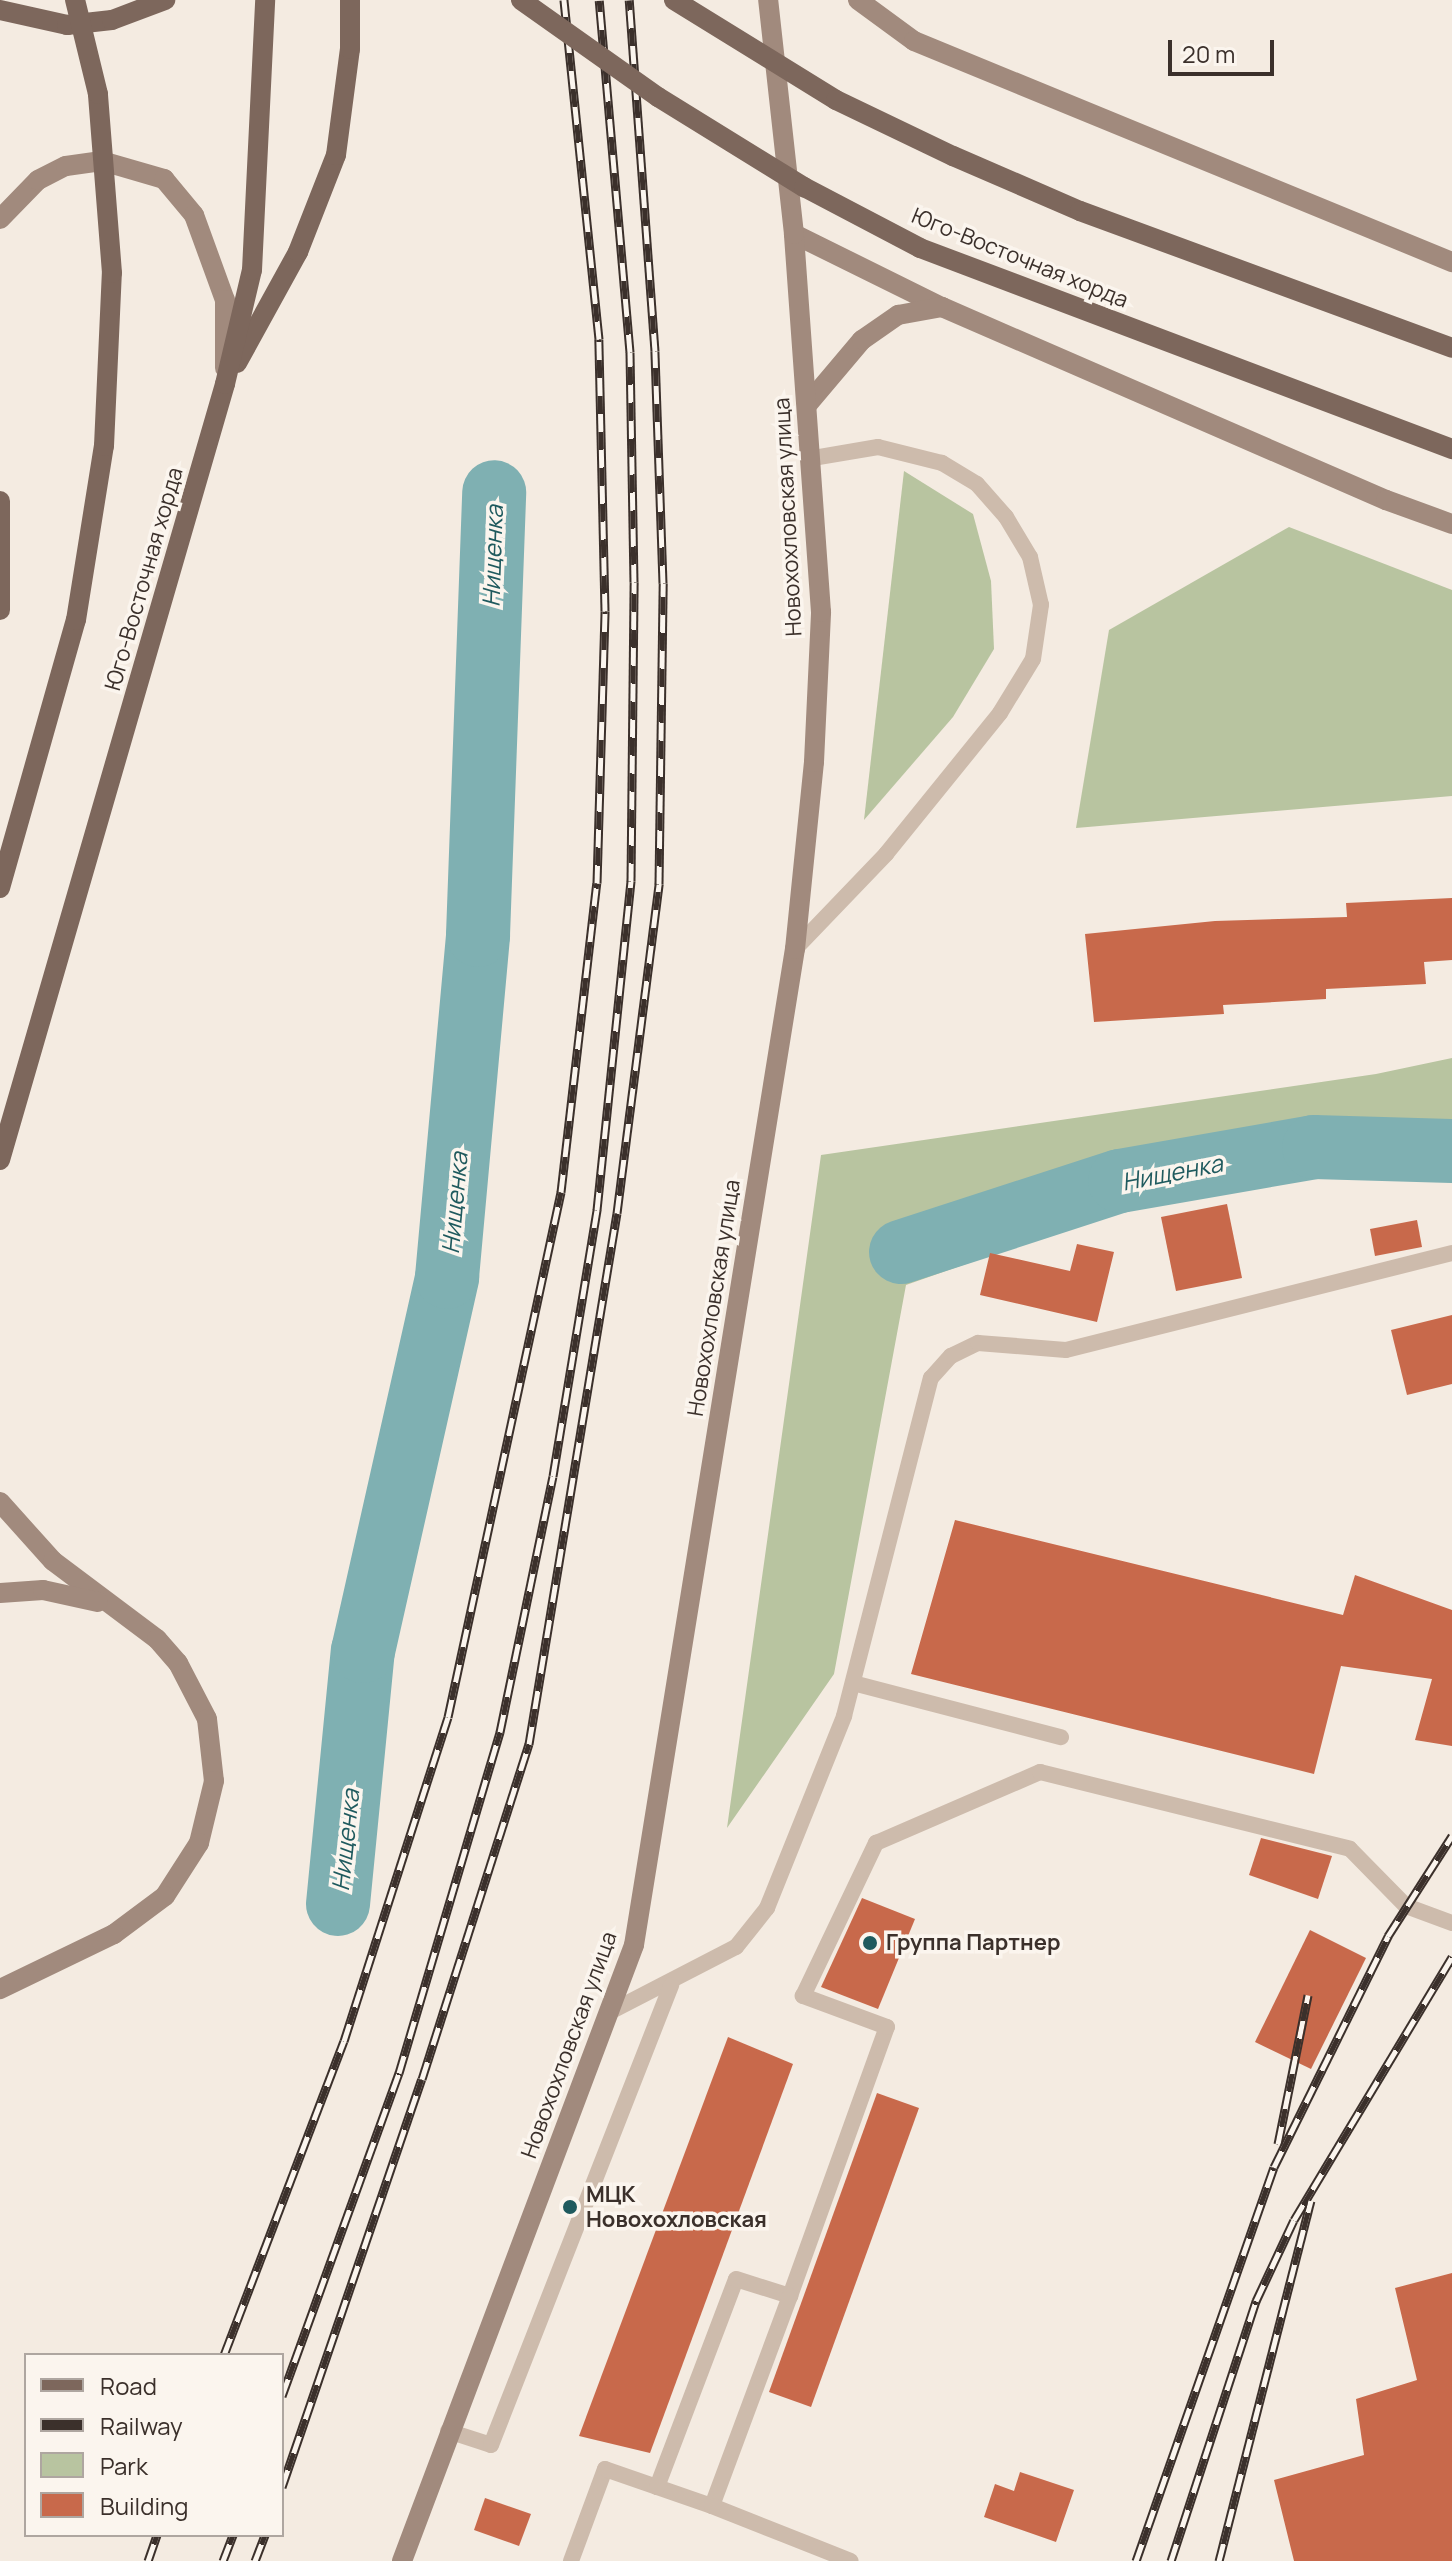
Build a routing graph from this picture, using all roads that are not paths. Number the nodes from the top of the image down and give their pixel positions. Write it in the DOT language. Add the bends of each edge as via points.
graph roads {
  1 [pos="75,0"];
  2 [pos="165,0"];
  3 [pos="265,0"];
  4 [pos="350,0"];
  5 [pos="521,0"];
  6 [pos="674,0"];
  7 [pos="768,0"];
  8 [pos="858,0"];
  9 [pos="0,10"];
  10 [pos="0,219"];
  11 [pos="794,234"];
  12 [pos="1444,259"];
  13 [pos="942,307"];
  14 [pos="1452,348"];
  15 [pos="225,384"];
  16 [pos="807,405"];
  17 [pos="1452,449"];
  18 [pos="808,459"];
  19 [pos="0,501"];
  20 [pos="1452,524"];
  21 [pos="0,610"];
  22 [pos="0,888"];
  23 [pos="795,949"];
  24 [pos="0,1160"];
  25 [pos="1452,1253"];
  26 [pos="0,1502"];
  27 [pos="0,1593"];
  28 [pos="132,1619"];
  29 [pos="853,1683"];
  30 [pos="1061,1737"];
  31 [pos="1452,1923"];
  32 [pos="671,1985"];
  33 [pos="0,1989"];
  34 [pos="608,2013"];
  35 [pos="790,2296"];
  36 [pos="448,2431"];
  37 [pos="657,2487"];
  38 [pos="712,2506"];
  39 [pos="402,2561"];
  40 [pos="571,2561"];
  41 [pos="851,2561"];
  1 -- 22 [label="main road, bridge" via="98,94 112,273 104,446 76,620"];
  2 -- 9 [label="main road" via="112,20 67,25"];
  3 -- 15 [label="main road, Юго-Восточная хорда" via="252,270"];
  4 -- 15 [label="main road" via="350,49 336,155 298,252"];
  5 -- 17 [label="main road, Юго-Восточная хорда, bridge" via="672,105 804,187 920,248"];
  6 -- 14 [label="main road, bridge" via="836,100 953,156 1080,211"];
  7 -- 11 [label="street, Новохохловская улица"];
  8 -- 12 [label="street" via="914,41"];
  10 -- 15 [label="street" via="38,180 66,166 102,161 164,179 194,215 225,300"];
  11 -- 13 [label="street"];
  11 -- 16 [label="street, Новохохловская улица"];
  13 -- 16 [label="street" via="898,315 862,340"];
  13 -- 20 [label="street"];
  15 -- 24 [label="main road, Юго-Восточная хорда"];
  16 -- 18 [label="street, Новохохловская улица"];
  18 -- 23 [label="street, Новохохловская улица" via="821,612 814,762"];
  18 -- 23 [label="lane" via="878,447 942,463 977,484 1006,517 1030,557 1041,605 1033,659 1000,713 886,854"];
  19 -- 21 [label="main road"];
  23 -- 34 [label="street, Новохохловская улица" via="634,1945"];
  25 -- 29 [label="lane" via="1066,1350 978,1343 951,1356 931,1378"];
  26 -- 28 [label="street" via="53,1561"];
  27 -- 28 [label="street" via="74,1594"];
  28 -- 33 [label="street" via="178,1663 207,1719 214,1781 199,1843 165,1896 141,1917"];
  29 -- 30 [label="lane"];
  29 -- 32 [label="lane" via="767,1908 736,1947"];
  31 -- 35 [label="lane" via="1406,1906 1350,1849 1040,1772 876,1843 803,1996 887,2027"];
  32 -- 34 [label="lane"];
  32 -- 36 [label="lane" via="491,2445"];
  34 -- 36 [label="street, Новохохловская улица"];
  35 -- 37 [label="lane" via="736,2279"];
  35 -- 38 [label="lane"];
  36 -- 39 [label="street, Новохохловская улица"];
  37 -- 38 [label="lane"];
  37 -- 40 [label="lane" via="605,2469"];
  38 -- 41 [label="lane"];
}
